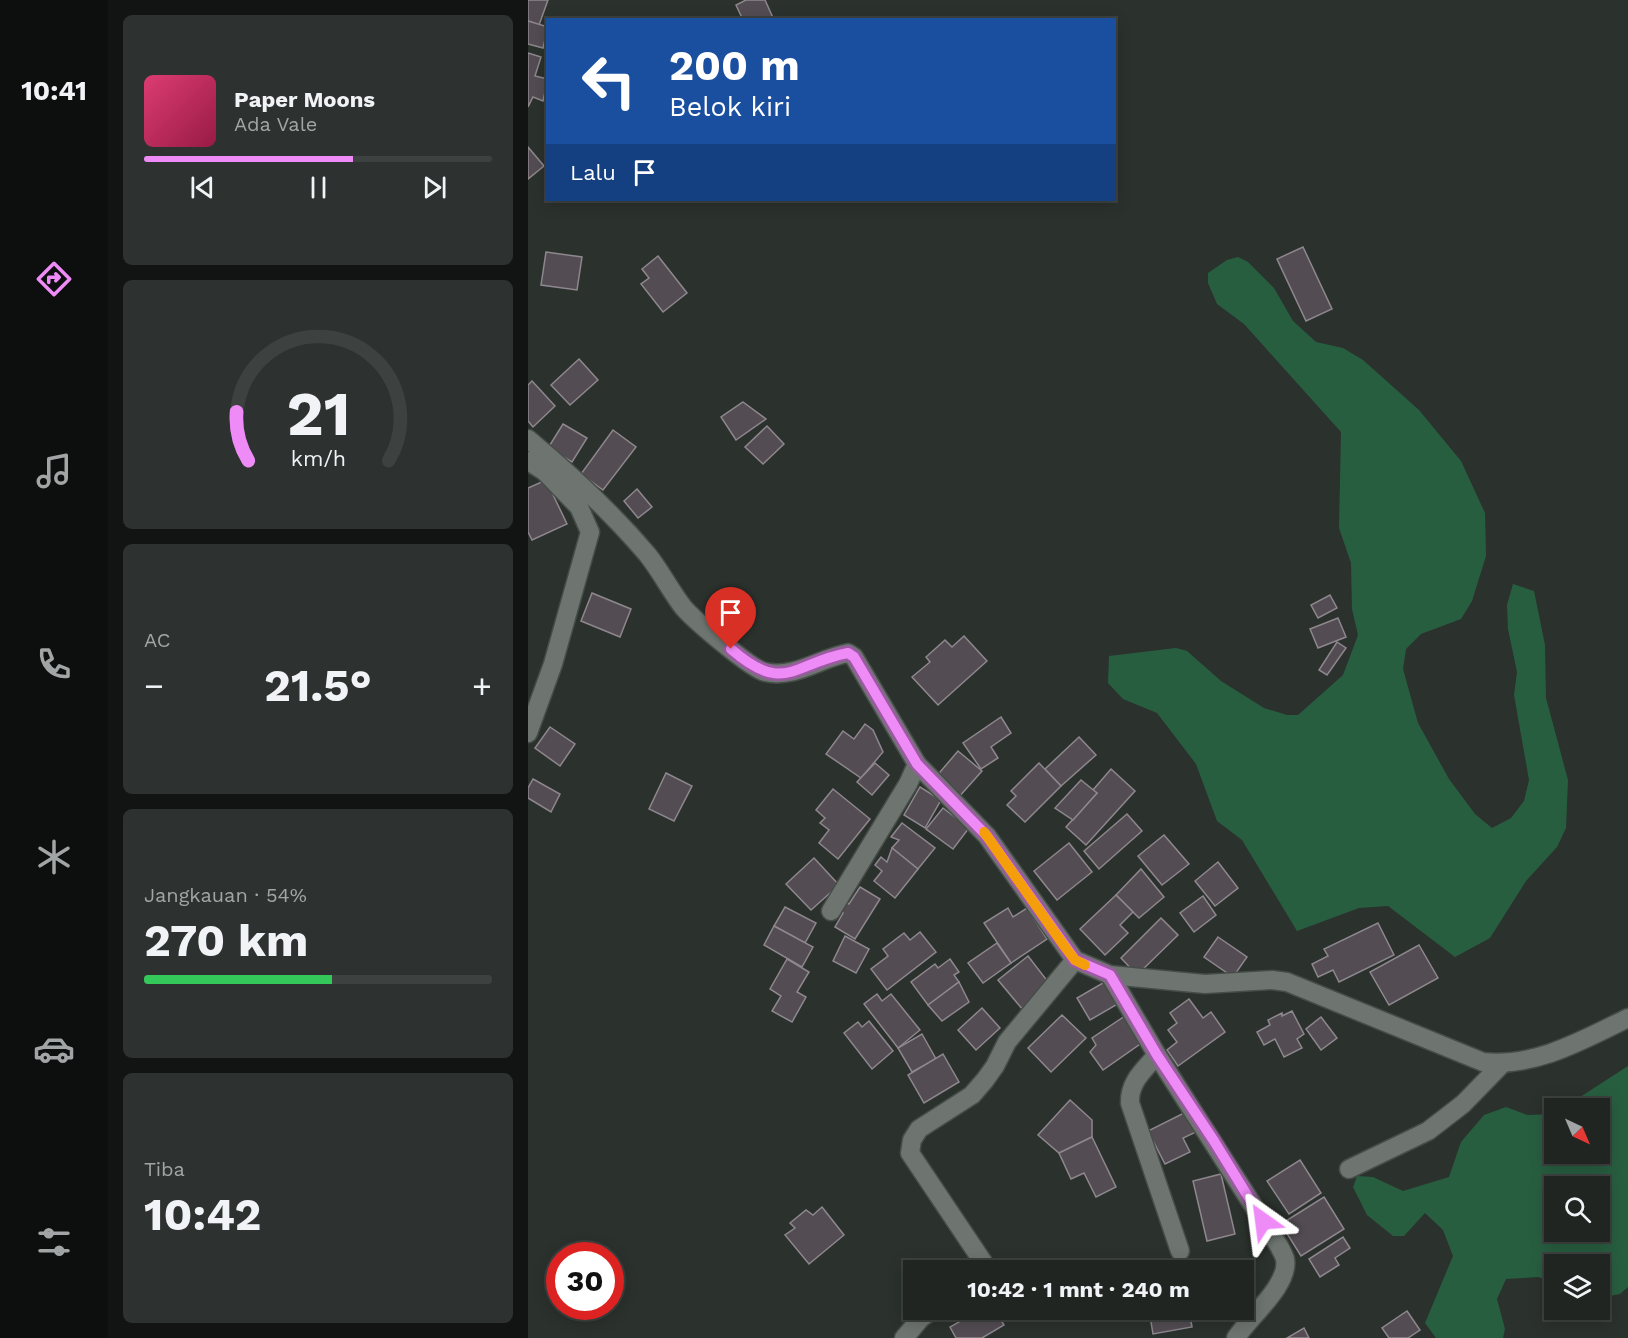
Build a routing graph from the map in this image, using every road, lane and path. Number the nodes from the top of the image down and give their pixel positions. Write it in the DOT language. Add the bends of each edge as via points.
graph roads {
  1 [pos="528,439"];
  2 [pos="528,461"];
  3 [pos="528,733"];
  4 [pos="917,764"];
  5 [pos="831,911"];
  6 [pos="1075,960"];
  7 [pos="1110,975"];
  8 [pos="1628,1018"];
  9 [pos="1157,1055"];
  10 [pos="1502,1064"];
  11 [pos="1349,1169"];
  12 [pos="1180,1251"];
  13 [pos="982,1260"];
  14 [pos="919,1320"];
  15 [pos="903,1338"];
  16 [pos="1236,1338"];
  1 -- 4 [label="street" via="585,487 647,554 684,609 746,663 763,672 780,674 848,653 854,657"];
  2 -- 3 [label="street" via="544,471 579,507 590,532 553,664"];
  4 -- 5 [label="street"];
  4 -- 6 [label="street" via="987,836"];
  6 -- 7 [label="street"];
  6 -- 13 [label="street" via="1007,1042 995,1066 972,1095 919,1129 912,1140 910,1153"];
  7 -- 9 [label="street"];
  7 -- 10 [label="street" via="1205,984 1287,982 1483,1062"];
  8 -- 10 [label="street" via="1568,1046"];
  9 -- 12 [label="street" via="1132,1084 1130,1103"];
  9 -- 16 [label="street" via="1286,1259 1272,1296"];
  10 -- 11 [label="street" via="1463,1104 1428,1131"];
  14 -- 15 [label="street"];
}
